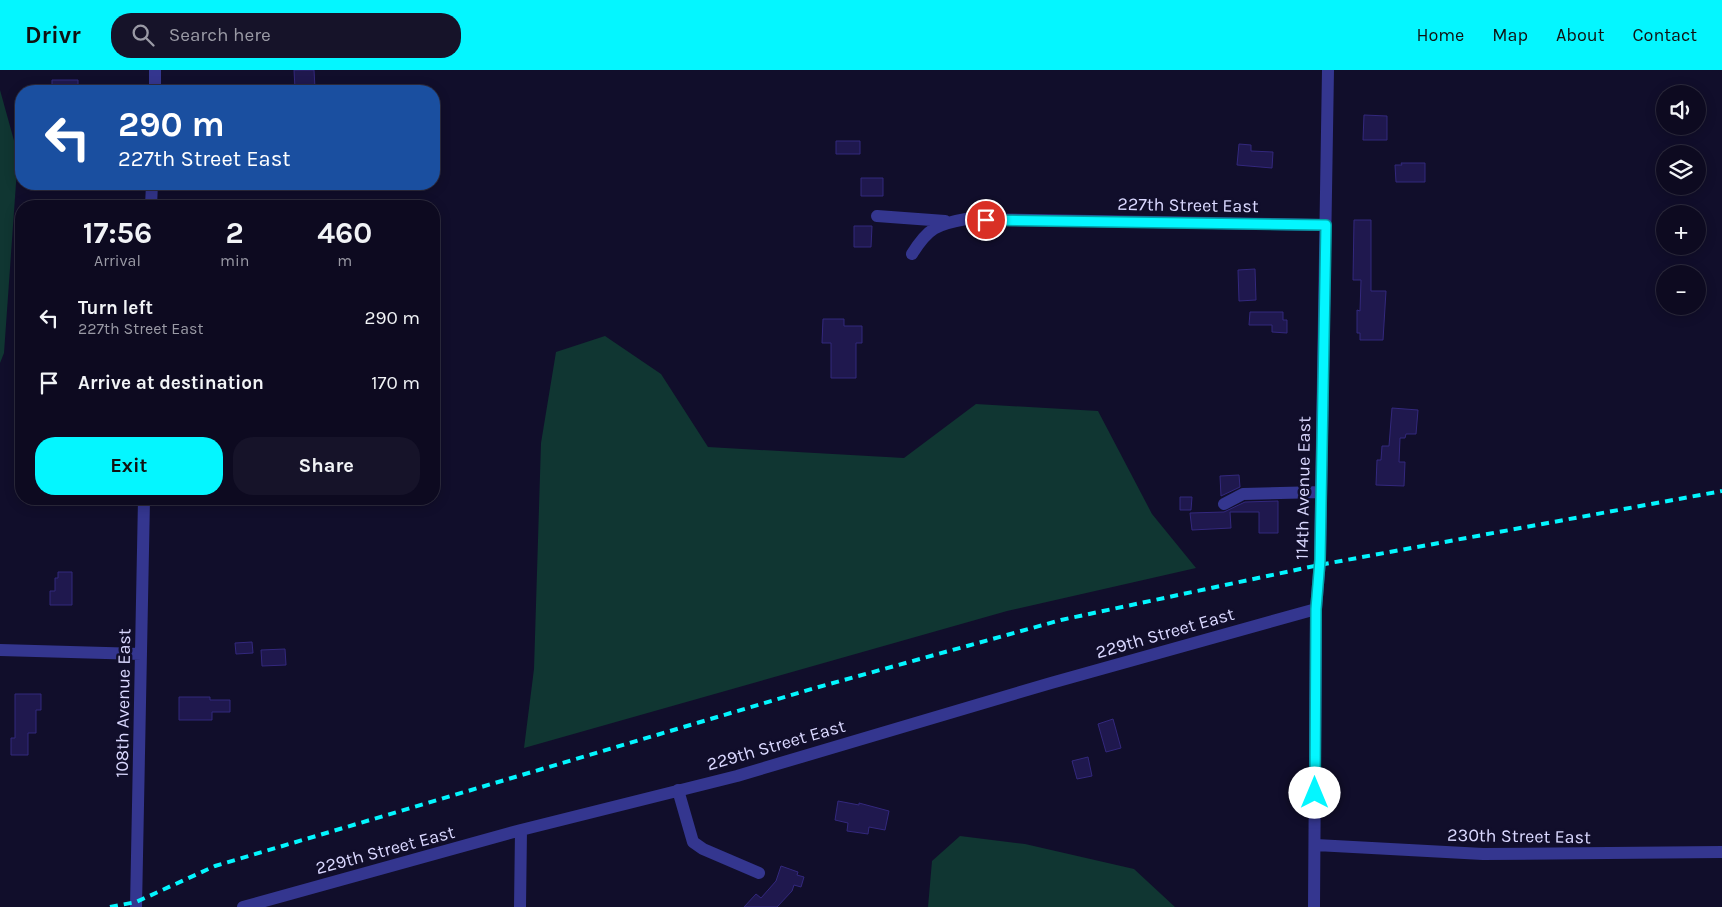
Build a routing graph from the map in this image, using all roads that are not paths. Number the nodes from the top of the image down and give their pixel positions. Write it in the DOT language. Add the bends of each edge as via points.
graph roads {
  1 [pos="155,70"];
  2 [pos="1328,70"];
  3 [pos="155,85"];
  4 [pos="877,216"];
  5 [pos="953,221"];
  6 [pos="1326,225"];
  7 [pos="912,254"];
  8 [pos="1321,492"];
  9 [pos="1224,504"];
  10 [pos="144,505"];
  11 [pos="1316,609"];
  12 [pos="0,650"];
  13 [pos="141,654"];
  14 [pos="678,790"];
  15 [pos="521,830"];
  16 [pos="1316,845"];
  17 [pos="1722,852"];
  18 [pos="759,873"];
  19 [pos="136,907"];
  20 [pos="243,907"];
  21 [pos="520,907"];
  22 [pos="1314,907"];
  1 -- 3 [label="street"];
  2 -- 6 [label="street, 114th Avenue East"];
  4 -- 5 [label="street"];
  5 -- 6 [label="street, 227th Street East"];
  5 -- 7 [label="street, 227th Street East" via="929,231"];
  6 -- 8 [label="street, 114th Avenue East"];
  8 -- 9 [label="street" via="1243,494"];
  8 -- 11 [label="street, 114th Avenue East"];
  10 -- 13 [label="street, 108th Avenue East"];
  11 -- 14 [label="street, 229th Street East" via="737,776"];
  11 -- 16 [label="street, 114th Avenue East"];
  12 -- 13 [label="street"];
  13 -- 19 [label="street, 108th Avenue East"];
  14 -- 15 [label="street, 229th Street East"];
  14 -- 18 [label="street" via="693,842"];
  15 -- 20 [label="street, 229th Street East"];
  15 -- 21 [label="street"];
  16 -- 17 [label="street, 230th Street East" via="1483,854"];
  16 -- 22 [label="street, 114th Avenue East"];
}
